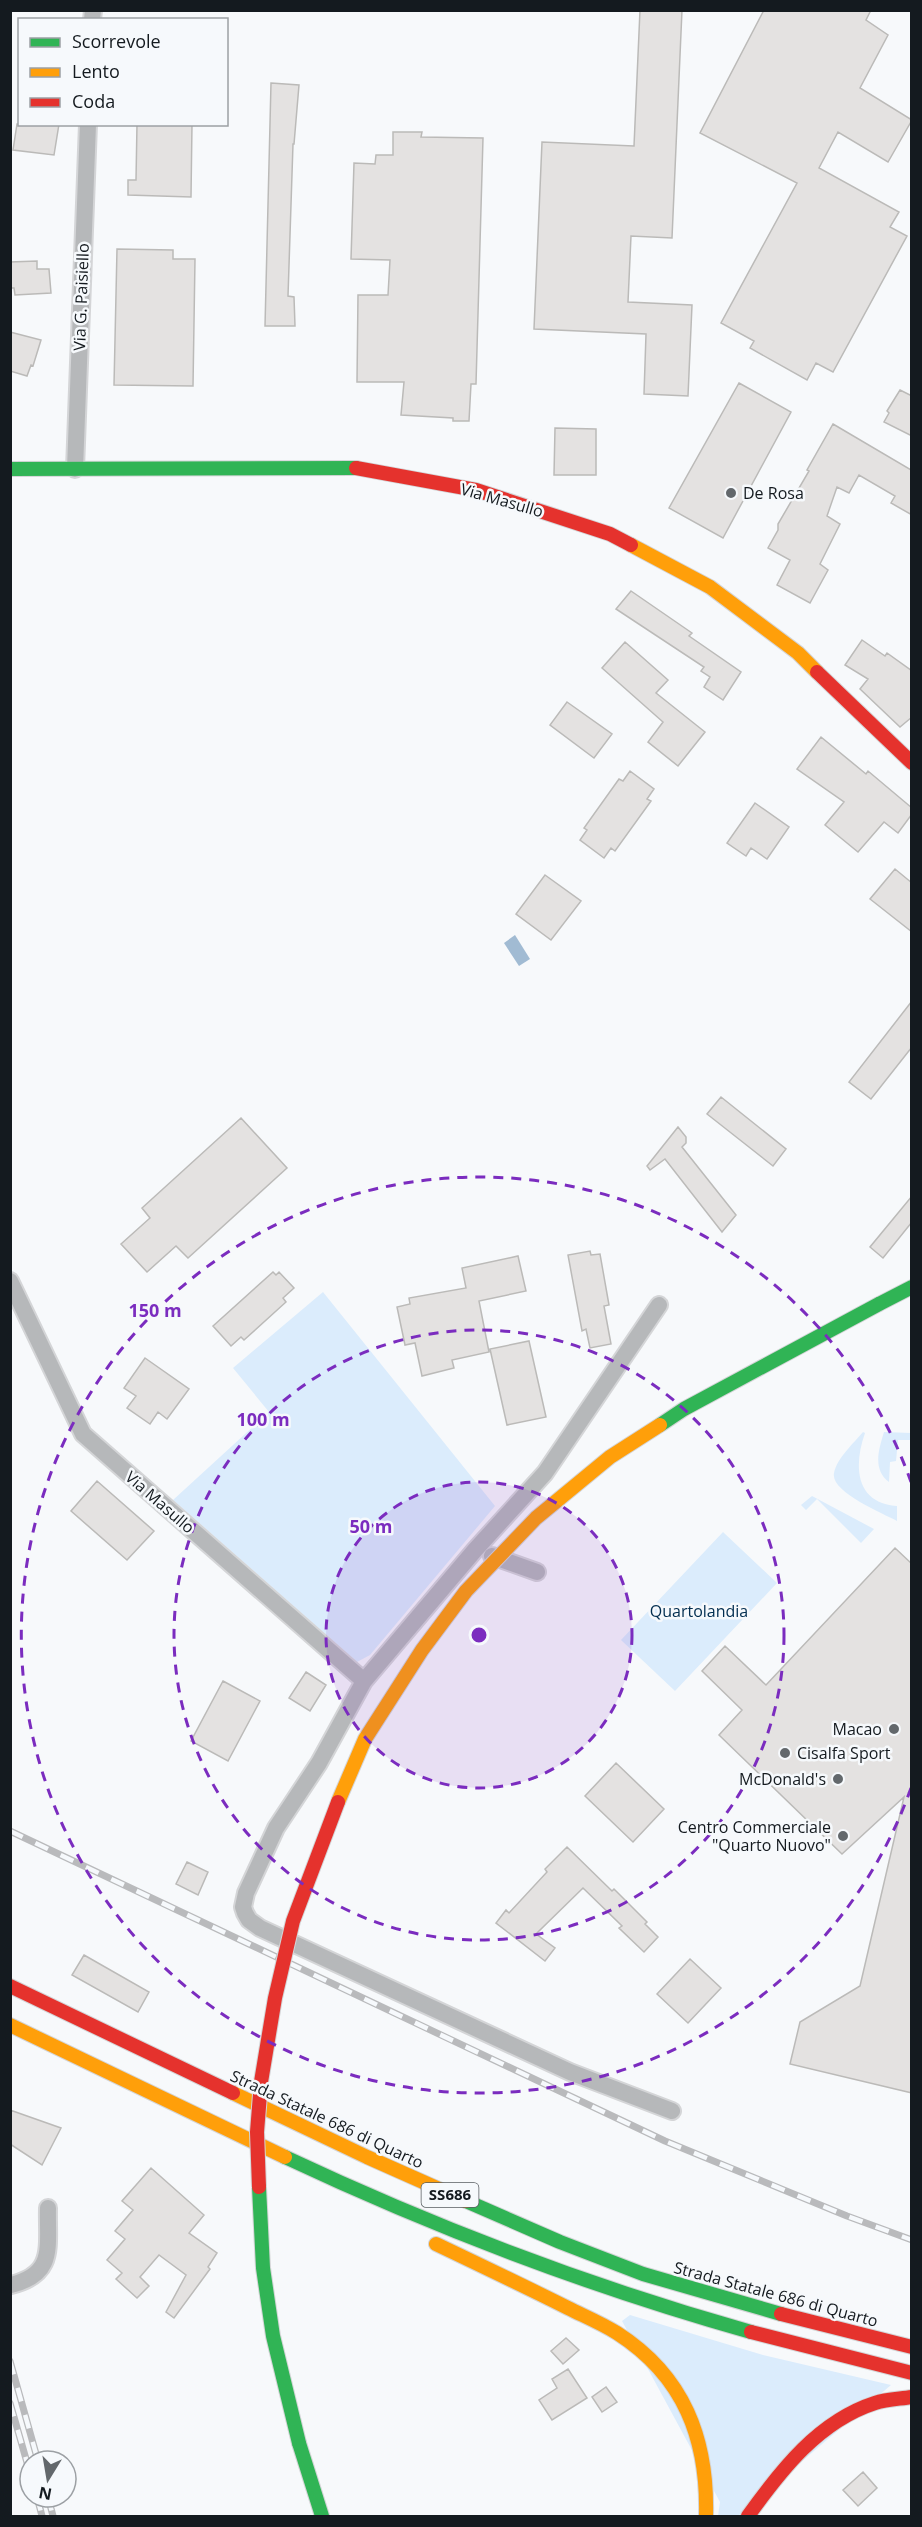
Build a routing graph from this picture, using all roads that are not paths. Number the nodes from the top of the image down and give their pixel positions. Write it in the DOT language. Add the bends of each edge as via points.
graph roads {
  1 [pos="88,126"];
  2 [pos="10,469"];
  3 [pos="75,469"];
  4 [pos="912,763"];
  5 [pos="10,1281"];
  6 [pos="912,1287"];
  7 [pos="659,1305"];
  8 [pos="475,1550"];
  9 [pos="537,1572"];
  10 [pos="364,1681"];
  11 [pos="10,1986"];
  12 [pos="10,2025"];
  13 [pos="672,2111"];
  14 [pos="384,2202"];
  15 [pos="48,2208"];
  16 [pos="11,2284"];
  17 [pos="912,2347"];
  18 [pos="912,2373"];
  19 [pos="912,2397"];
  20 [pos="322,2517"];
  21 [pos="706,2517"];
  22 [pos="748,2517"];
  1 -- 3 [label="street, Via G. Paisiello"];
  2 -- 3 [label="main road, Via Masullo"];
  3 -- 4 [label="main road, Via Masullo" via="361,468 476,490 610,534 710,587 798,653"];
  5 -- 10 [label="street, Via Masullo" via="83,1434"];
  6 -- 20 [label="main road, bridge" via="684,1409 610,1457 536,1518 466,1591 422,1650 365,1739 330,1819 293,1921 275,1998 257,2132 263,2268 273,2336 285,2394"];
  7 -- 8 [label="street" via="545,1473"];
  8 -- 9 [label="street"];
  8 -- 10 [label="street"];
  10 -- 13 [label="street" via="276,1828 244,1899 249,1920 570,2072"];
  11 -- 17 [label="main road, Strada Statale 686 di Quarto / SS686" via="367,2157 560,2242 643,2274 728,2300"];
  12 -- 14 [label="main road, SS686"];
  14 -- 18 [label="main road, SS686" via="629,2296 764,2337"];
  14 -- 21 [label="main road" via="424,2237 615,2332 654,2363 681,2397 696,2430 707,2477"];
  15 -- 16 [label="street" via="43,2266 34,2277"];
  19 -- 22 [label="main road" via="876,2403 818,2433 798,2451"];
}
